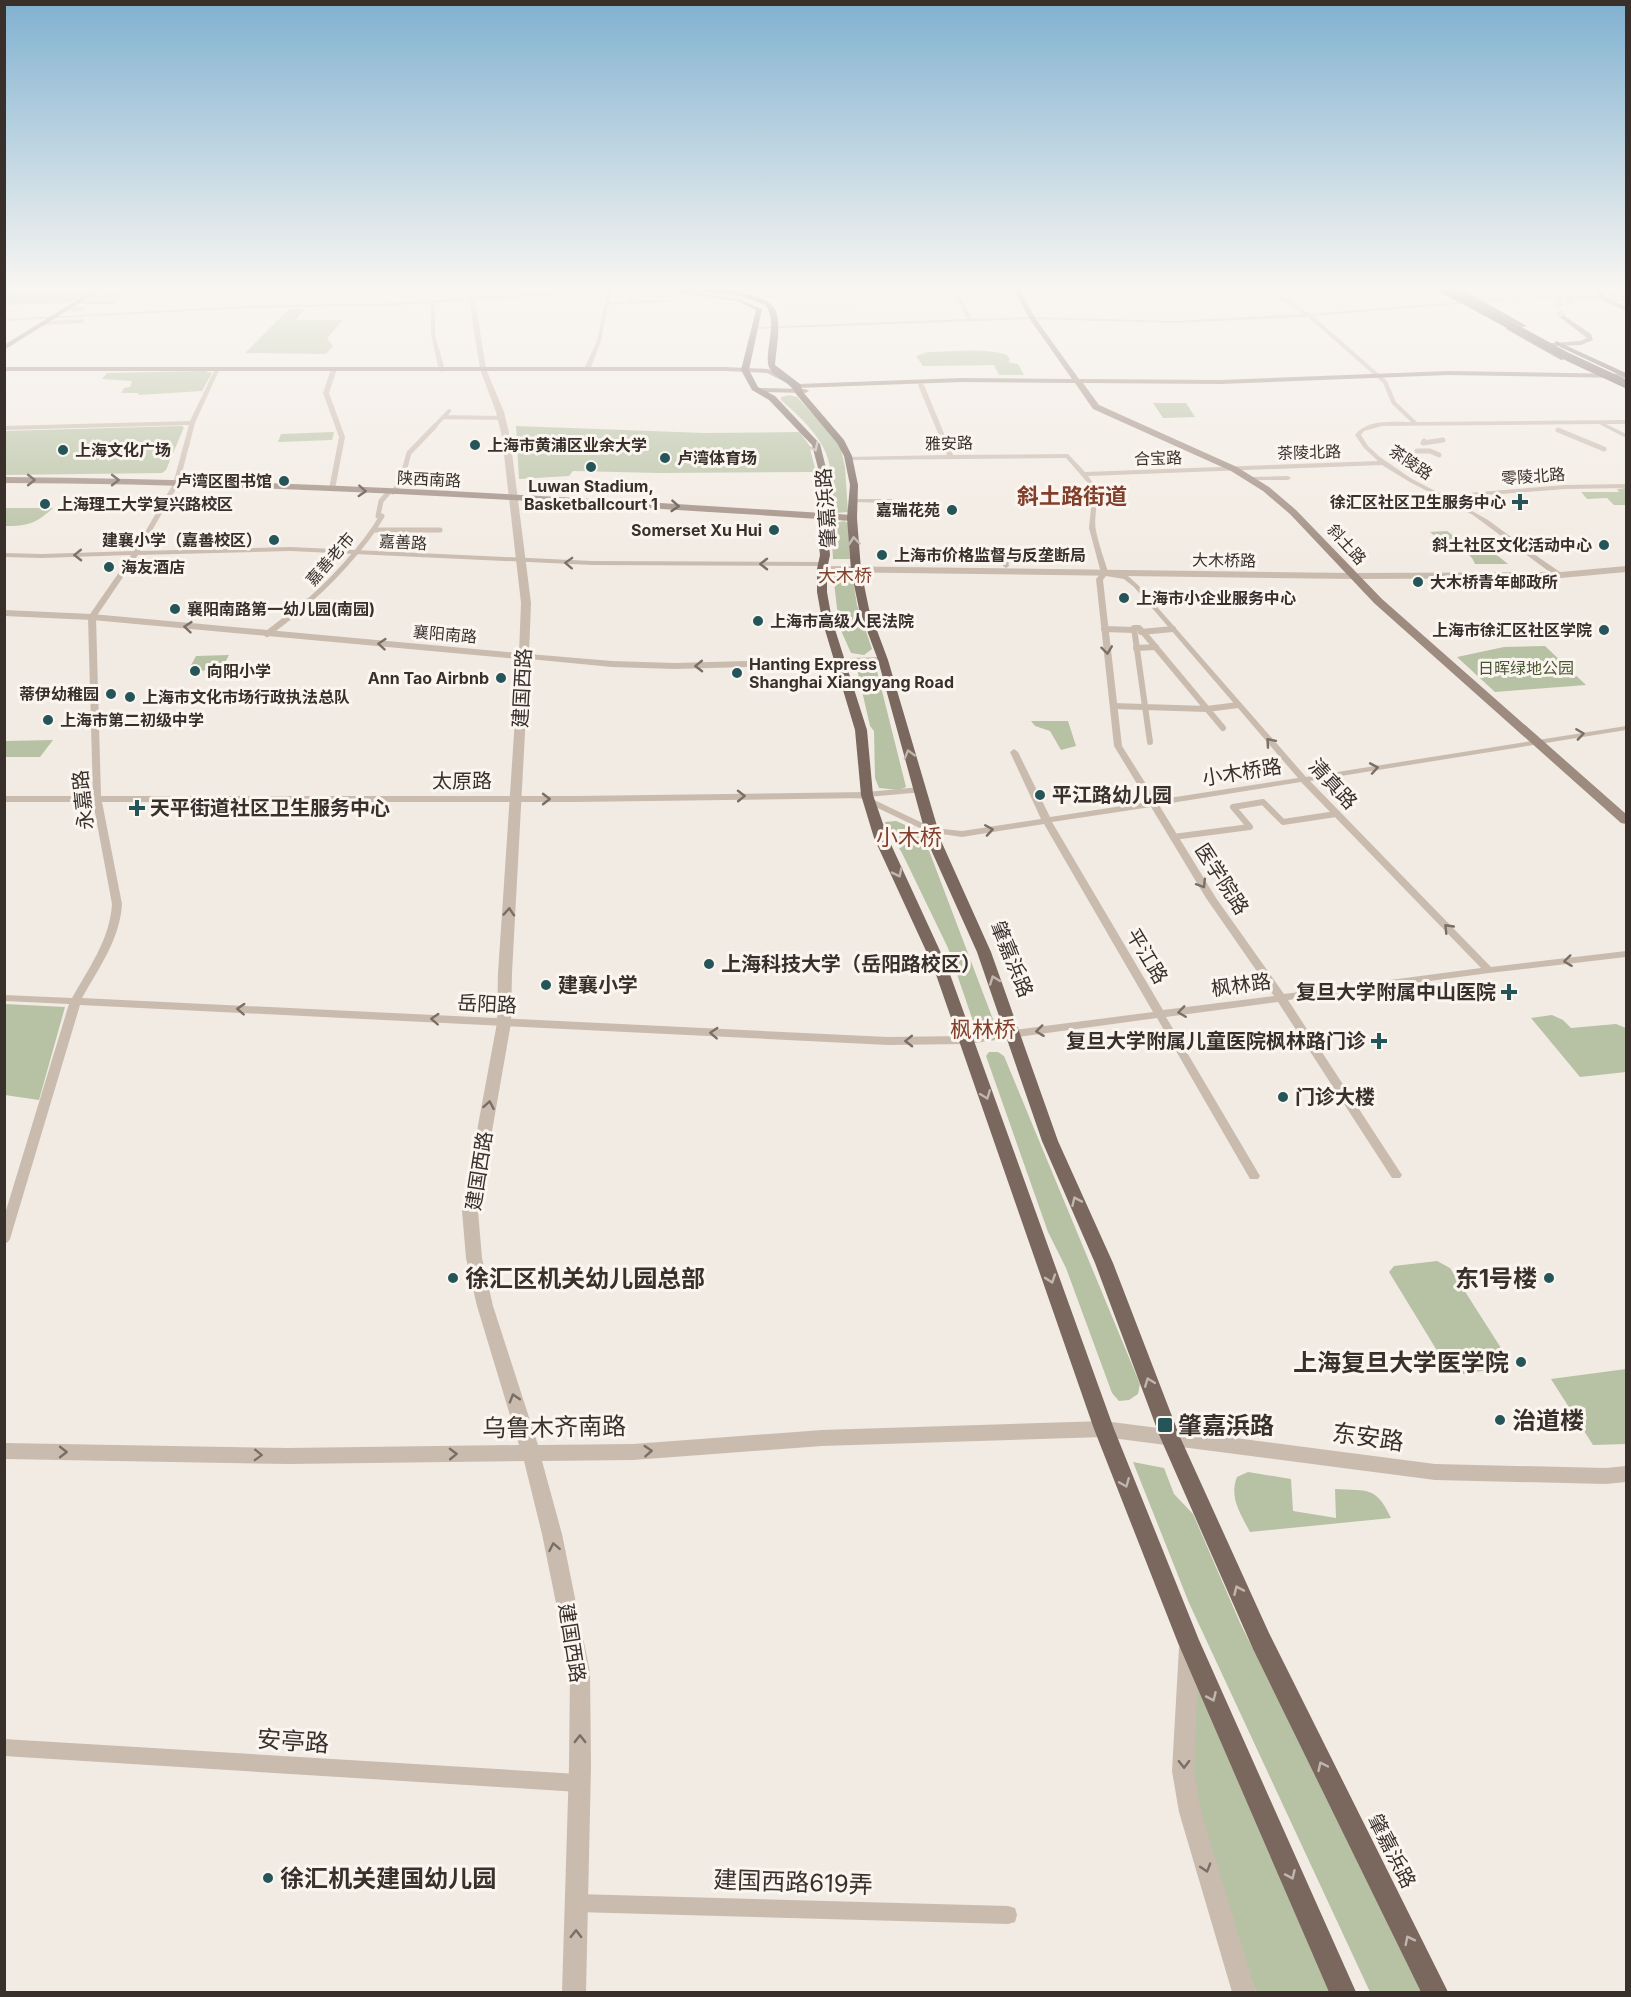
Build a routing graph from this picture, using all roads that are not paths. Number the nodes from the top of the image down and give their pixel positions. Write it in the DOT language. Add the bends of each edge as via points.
graph roads {
  1 [pos="213,379"];
  2 [pos="331,379"];
  3 [pos="487,379"];
  4 [pos="750,379"];
  5 [pos="782,379"];
  6 [pos="785,379"];
  7 [pos="1074,379"];
  8 [pos="1294,379"];
  9 [pos="1382,379"];
  10 [pos="1438,379"];
  11 [pos="1553,379"];
  12 [pos="1610,379"];
  13 [pos="1614,381"];
  14 [pos="1626,381"];
  15 [pos="1076,382"];
  16 [pos="1385,382"];
  17 [pos="921,386"];
  18 [pos="798,389"];
  19 [pos="760,390"];
  20 [pos="449,411"];
  21 [pos="443,417"];
  22 [pos="502,418"];
  23 [pos="1598,422"];
  24 [pos="1626,422"];
  25 [pos="192,423"];
  26 [pos="1416,424"];
  27 [pos="4,428"];
  28 [pos="1558,430"];
  29 [pos="1626,436"];
  30 [pos="1579,438"];
  31 [pos="1443,440"];
  32 [pos="1599,440"];
  33 [pos="1415,441"];
  34 [pos="1588,442"];
  35 [pos="1429,445"];
  36 [pos="1579,446"];
  37 [pos="1604,449"];
  38 [pos="1417,451"];
  39 [pos="1439,455"];
  40 [pos="951,457"];
  41 [pos="848,458"];
  42 [pos="1385,463"];
  43 [pos="1233,469"];
  44 [pos="1084,474"];
  45 [pos="1288,478"];
  46 [pos="1252,479"];
  47 [pos="4,480"];
  48 [pos="177,481"];
  49 [pos="1626,486"];
  50 [pos="332,489"];
  51 [pos="391,492"];
  52 [pos="1441,497"];
  53 [pos="512,498"];
  54 [pos="853,501"];
  55 [pos="891,501"];
  56 [pos="821,517"];
  57 [pos="852,518"];
  58 [pos="374,530"];
  59 [pos="440,530"];
  60 [pos="1007,549"];
  61 [pos="353,553"];
  62 [pos="136,554"];
  63 [pos="4,555"];
  64 [pos="522,561"];
  65 [pos="822,566"];
  66 [pos="1006,566"];
  67 [pos="856,567"];
  68 [pos="1626,568"];
  69 [pos="1104,570"];
  70 [pos="1351,574"];
  71 [pos="1558,574"];
  72 [pos="4,613"];
  73 [pos="92,617"];
  74 [pos="1104,629"];
  75 [pos="1173,629"];
  76 [pos="1134,631"];
  77 [pos="1143,632"];
  78 [pos="267,634"];
  79 [pos="1156,647"];
  80 [pos="1136,648"];
  81 [pos="524,656"];
  82 [pos="883,660"];
  83 [pos="841,661"];
  84 [pos="1239,705"];
  85 [pos="1113,706"];
  86 [pos="1144,707"];
  87 [pos="1208,709"];
  88 [pos="1223,728"];
  89 [pos="1626,728"];
  90 [pos="1534,741"];
  91 [pos="1150,742"];
  92 [pos="1014,752"];
  93 [pos="1304,780"];
  94 [pos="920,790"];
  95 [pos="98,798"];
  96 [pos="868,798"];
  97 [pos="517,799"];
  98 [pos="4,800"];
  99 [pos="1153,805"];
  100 [pos="1336,814"];
  101 [pos="1626,820"];
  102 [pos="1047,821"];
  103 [pos="931,830"];
  104 [pos="1173,837"];
  105 [pos="1626,954"];
  106 [pos="1489,970"];
  107 [pos="4,998"];
  108 [pos="1281,998"];
  109 [pos="76,1000"];
  110 [pos="1161,1015"];
  111 [pos="504,1023"];
  112 [pos="1014,1035"];
  113 [pos="967,1040"];
  114 [pos="1396,1175"];
  115 [pos="1254,1176"];
  116 [pos="4,1239"];
  117 [pos="1104,1429"];
  118 [pos="1170,1437"];
  119 [pos="4,1451"];
  120 [pos="531,1453"];
  121 [pos="1626,1474"];
  122 [pos="1189,1643"];
  123 [pos="4,1747"];
  124 [pos="578,1783"];
  125 [pos="576,1904"];
  126 [pos="1008,1915"];
  127 [pos="574,1992"];
  128 [pos="1244,1992"];
  129 [pos="1343,1992"];
  130 [pos="1435,1992"];
  1 -- 25 [label="street"];
  2 -- 50 [label="street" via="326,393 342,437"];
  3 -- 22 [label="street, 建国西路"];
  4 -- 19 [label="main road, 肇嘉浜路"];
  5 -- 18 [label="main road"];
  6 -- 18 [label="main road, 肇嘉浜路"];
  7 -- 15 [label="main road, 斜土路"];
  8 -- 15 [label="main road"];
  9 -- 16 [label="street"];
  10 -- 16 [label="main road"];
  11 -- 13 [label="main road"];
  12 -- 13 [label="main road"];
  13 -- 14 [label="main road"];
  15 -- 16 [label="main road" via="1174,387"];
  15 -- 17 [label="main road"];
  15 -- 18 [label="main road" via="910,381"];
  15 -- 43 [label="main road, 斜土路" via="1104,412"];
  16 -- 26 [label="street" via="1394,403"];
  17 -- 18 [label="main road"];
  17 -- 40 [label="street"];
  18 -- 19 [label="main road"];
  18 -- 41 [label="main road, 肇嘉浜路" via="841,442"];
  19 -- 56 [label="main road, 肇嘉浜路, one-way" via="816,444 822,468"];
  20 -- 21 [label="street, 嘉善老市"];
  21 -- 22 [label="street"];
  21 -- 51 [label="street, 嘉善老市" via="409,453 401,482"];
  22 -- 53 [label="street, 建国西路"];
  23 -- 24 [label="street, 茶陵路"];
  23 -- 26 [label="street, 茶陵路"];
  23 -- 29 [label="street"];
  25 -- 27 [label="street"];
  25 -- 48 [label="street"];
  26 -- 42 [label="street, 茶陵路" via="1371,426 1358,435 1361,443"];
  28 -- 30 [label="street"];
  30 -- 32 [label="street"];
  30 -- 34 [label="street"];
  31 -- 35 [label="street"];
  33 -- 35 [label="street"];
  34 -- 36 [label="street"];
  34 -- 37 [label="street"];
  35 -- 38 [label="street"];
  35 -- 39 [label="street"];
  40 -- 41 [label="street, 雅安路"];
  40 -- 44 [label="street, 雅安路" via="1068,456"];
  41 -- 54 [label="main road, 肇嘉浜路"];
  42 -- 43 [label="street, 茶陵北路"];
  42 -- 52 [label="street, 茶陵路"];
  43 -- 44 [label="street, 合宝路"];
  43 -- 46 [label="main road, 斜土路"];
  44 -- 69 [label="street" via="1095,498 1092,528"];
  45 -- 46 [label="street"];
  46 -- 70 [label="main road, 斜土路" via="1293,512"];
  47 -- 48 [label="main road, 陕西南路, one-way"];
  48 -- 50 [label="main road, 陕西南路"];
  48 -- 62 [label="street"];
  49 -- 52 [label="street, 零陵北路"];
  50 -- 51 [label="main road, 陕西南路, one-way"];
  51 -- 53 [label="main road, 陕西南路"];
  51 -- 58 [label="street, 嘉善老市" via="381,501 378,516 382,516"];
  52 -- 71 [label="street, 茶陵路" via="1475,514"];
  53 -- 56 [label="main road, 陕西南路, one-way"];
  53 -- 64 [label="street, 建国西路"];
  54 -- 55 [label="street"];
  54 -- 57 [label="main road, 肇嘉浜路"];
  56 -- 57 [label="main road, 陕西南路"];
  56 -- 65 [label="main road, 肇嘉浜路" via="825,555"];
  67 -- 57 [label="main road, 肇嘉浜路, one-way"];
  58 -- 59 [label="street"];
  58 -- 61 [label="street, 嘉善老市"];
  60 -- 66 [label="street"];
  61 -- 62 [label="street, 嘉善路" via="290,549"];
  61 -- 64 [label="street, 嘉善路"];
  61 -- 78 [label="street, 嘉善老市" via="314,597"];
  62 -- 63 [label="street, 嘉善路, one-way"];
  62 -- 73 [label="street"];
  65 -- 64 [label="street, 嘉善路, one-way"];
  64 -- 81 [label="street, 建国西路" via="526,603"];
  65 -- 67 [label="street, 大木桥路"];
  65 -- 83 [label="main road, 肇嘉浜路" via="821,588 827,620"];
  66 -- 67 [label="street, 大木桥路"];
  66 -- 69 [label="street, 大木桥路"];
  67 -- 69 [label="street, 大木桥路"];
  67 -- 82 [label="main road, 肇嘉浜路" via="864,609"];
  68 -- 71 [label="street, 大木桥路"];
  69 -- 70 [label="street, 大木桥路"];
  69 -- 74 [label="street, 医学院路" via="1099,579"];
  69 -- 75 [label="street, 清真路" via="1126,577"];
  70 -- 71 [label="street, 大木桥路"];
  70 -- 90 [label="main road, 斜土路"];
  72 -- 73 [label="street, 襄阳南路"];
  78 -- 73 [label="street, 襄阳南路, one-way"];
  73 -- 95 [label="street, 永嘉路"];
  74 -- 76 [label="street"];
  74 -- 85 [label="street, 医学院路, one-way"];
  75 -- 77 [label="street"];
  75 -- 84 [label="street, 清真路"];
  76 -- 77 [label="street" via="1139,628"];
  76 -- 80 [label="street"];
  77 -- 79 [label="street"];
  81 -- 78 [label="street, 襄阳南路, one-way"];
  79 -- 80 [label="street"];
  79 -- 87 [label="street"];
  80 -- 86 [label="street"];
  83 -- 81 [label="street, 襄阳南路, one-way" via="662,666"];
  81 -- 97 [label="street, 建国西路"];
  82 -- 83 [label="street, 襄阳南路"];
  94 -- 82 [label="main road, 肇嘉浜路, one-way"];
  83 -- 96 [label="main road, 肇嘉浜路" via="861,730"];
  84 -- 87 [label="street"];
  93 -- 84 [label="street, 清真路, one-way"];
  85 -- 86 [label="street"];
  85 -- 99 [label="street, 医学院路" via="1118,746"];
  86 -- 87 [label="street"];
  86 -- 91 [label="street"];
  87 -- 88 [label="street"];
  90 -- 89 [label="street, 小木桥路, one-way"];
  93 -- 90 [label="street, 小木桥路, one-way"];
  90 -- 101 [label="main road, 斜土路"];
  92 -- 102 [label="street, 平江路"];
  93 -- 99 [label="street, 小木桥路"];
  93 -- 100 [label="street, 清真路"];
  94 -- 96 [label="street, 太原路"];
  94 -- 103 [label="main road, 肇嘉浜路"];
  95 -- 97 [label="street, 太原路"];
  95 -- 98 [label="street, 太原路"];
  95 -- 109 [label="street, 永嘉路" via="117,904 116,921"];
  97 -- 96 [label="street, 太原路, one-way"];
  96 -- 103 [label="street, 小木桥路"];
  96 -- 113 [label="main road, 肇嘉浜路, one-way" via="881,838 940,966"];
  111 -- 97 [label="street, 建国西路, one-way"];
  99 -- 102 [label="street, 小木桥路"];
  99 -- 104 [label="street, 医学院路"];
  100 -- 104 [label="street" via="1283,822 1263,802 1233,807 1250,827"];
  106 -- 100 [label="street, 清真路, one-way"];
  103 -- 102 [label="street, 小木桥路, one-way" via="962,834"];
  102 -- 110 [label="street, 平江路"];
  112 -- 103 [label="main road, 肇嘉浜路, one-way" via="984,952"];
  104 -- 108 [label="street, 医学院路, one-way"];
  105 -- 106 [label="street, 枫林路, one-way"];
  106 -- 108 [label="street, 枫林路"];
  107 -- 109 [label="street, 岳阳路"];
  108 -- 110 [label="street, 枫林路, one-way"];
  108 -- 114 [label="street, 医学院路"];
  111 -- 109 [label="street, 岳阳路, one-way"];
  109 -- 116 [label="street, 永嘉路"];
  110 -- 112 [label="street, 枫林路, one-way"];
  110 -- 115 [label="street, 平江路"];
  113 -- 111 [label="street, 岳阳路, one-way" via="888,1041"];
  120 -- 111 [label="street, 建国西路, one-way" via="485,1306 474,1258 470,1211"];
  112 -- 113 [label="street, 枫林路"];
  118 -- 112 [label="main road, 肇嘉浜路, one-way" via="1104,1263 1050,1141"];
  113 -- 117 [label="main road, 肇嘉浜路, one-way"];
  117 -- 118 [label="street, 东安路"];
  120 -- 117 [label="street, 乌鲁木齐南路, one-way" via="633,1452 812,1439"];
  117 -- 122 [label="main road, 肇嘉浜路, one-way"];
  118 -- 121 [label="street, 东安路" via="1435,1472"];
  130 -- 118 [label="main road, 肇嘉浜路, one-way" via="1261,1641"];
  119 -- 120 [label="street, 乌鲁木齐南路, one-way" via="288,1456"];
  124 -- 120 [label="street, 建国西路, one-way" via="580,1672"];
  122 -- 128 [label="street, 肇嘉浜路, one-way" via="1183,1771 1190,1812"];
  122 -- 129 [label="main road, 肇嘉浜路, one-way"];
  123 -- 124 [label="street, 安亭路"];
  124 -- 125 [label="street, 建国西路"];
  125 -- 126 [label="street, 建国西路619弄"];
  127 -- 125 [label="street, 建国西路, one-way"];
}
